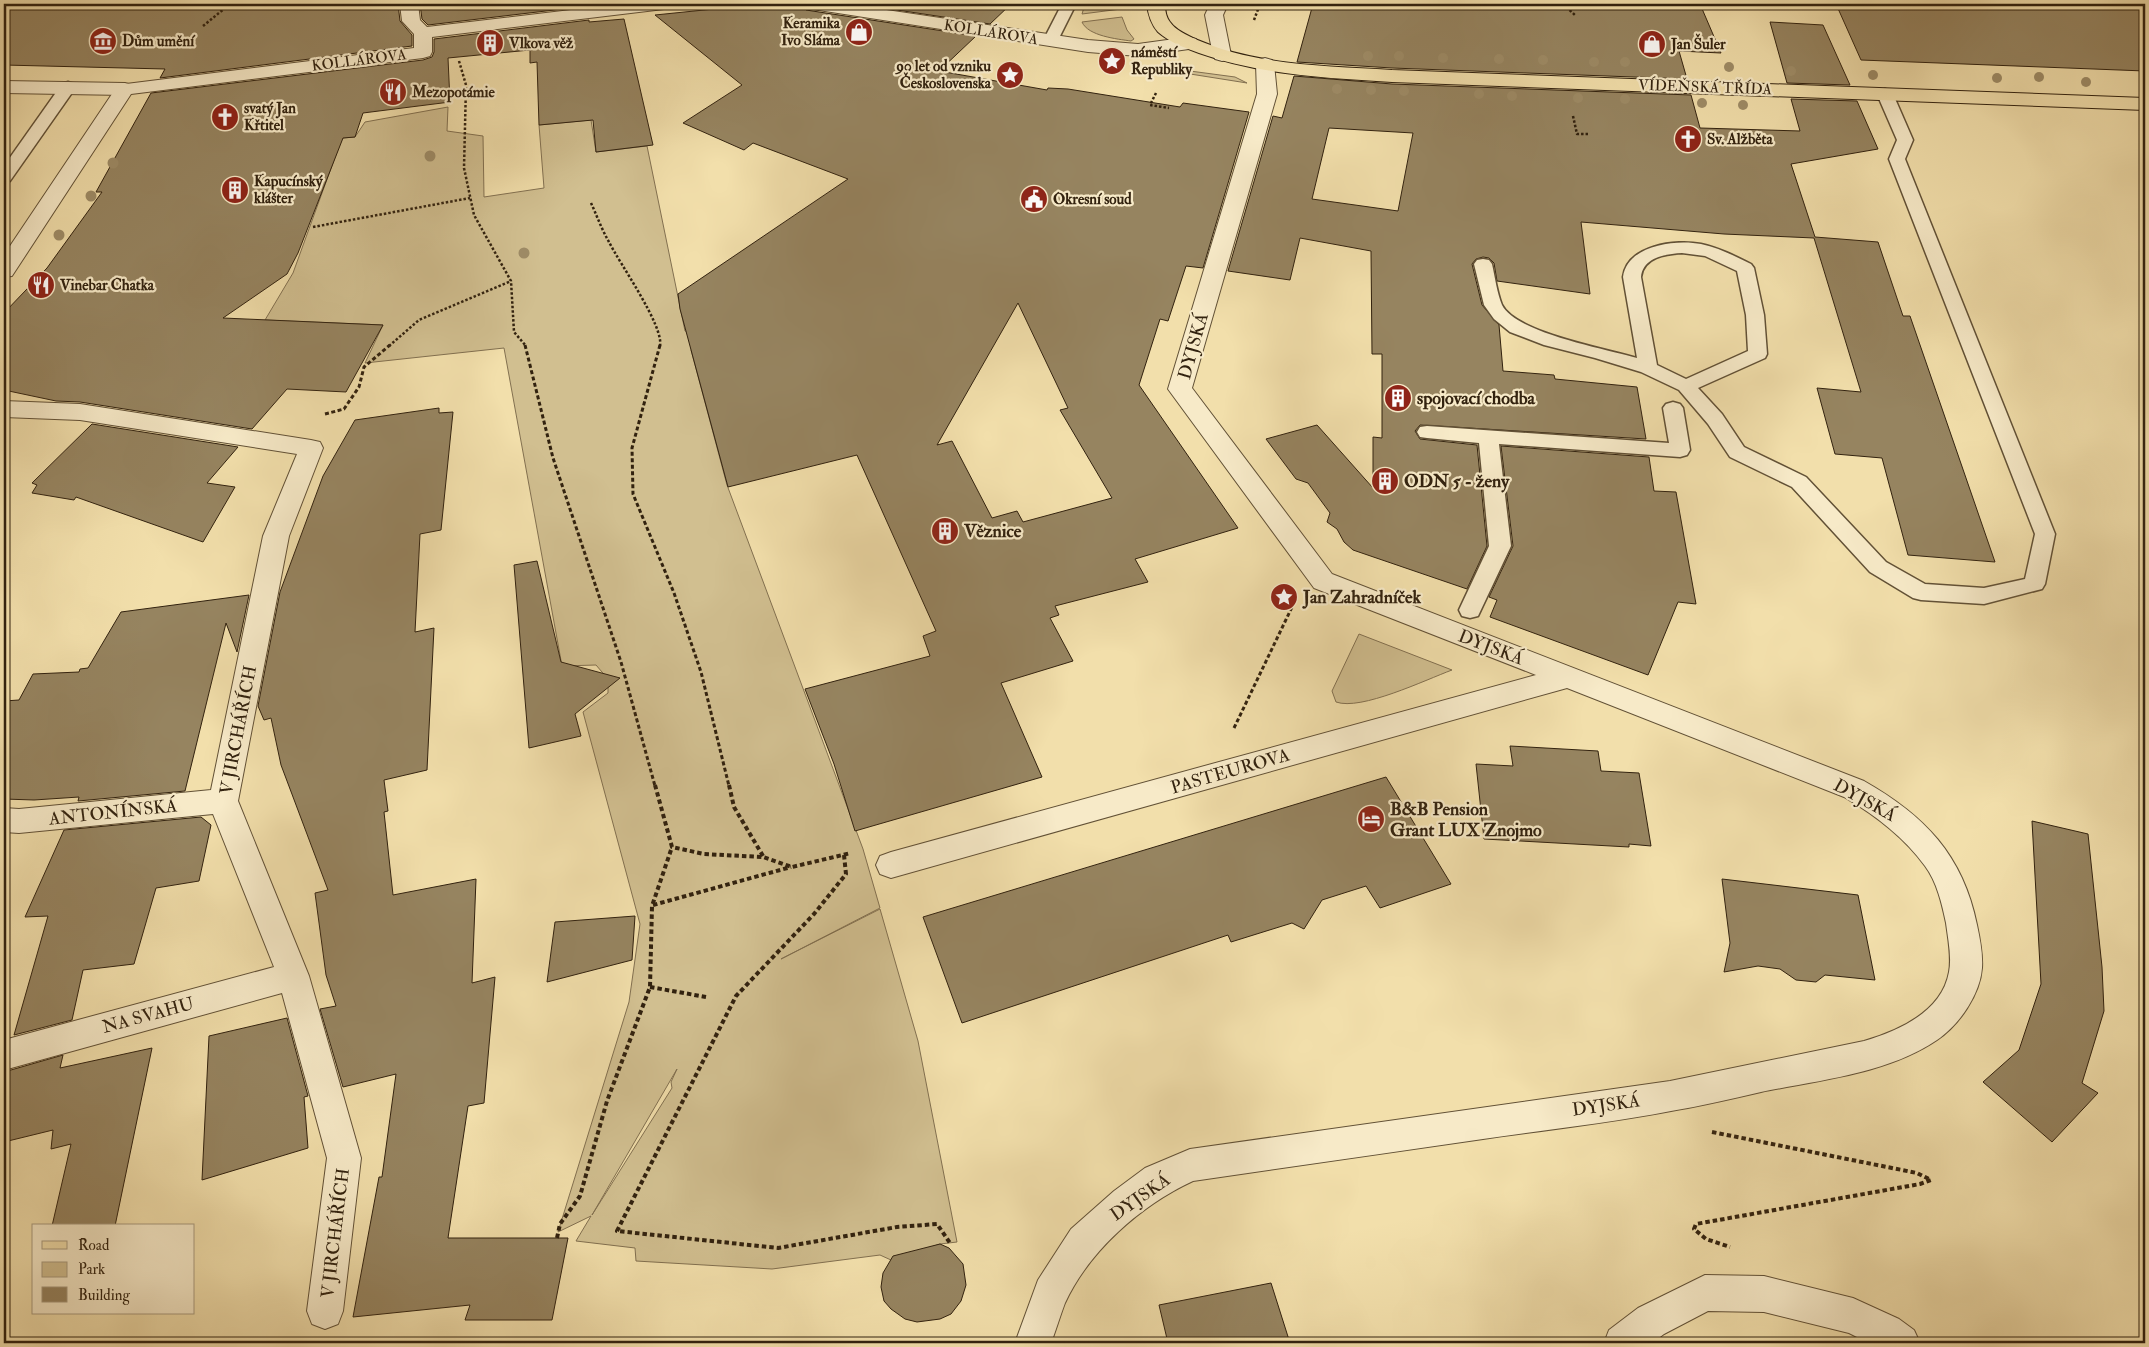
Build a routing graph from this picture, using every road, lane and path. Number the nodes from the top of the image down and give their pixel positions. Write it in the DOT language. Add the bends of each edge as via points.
graph roads {
  1 [pos="230,4"];
  2 [pos="409,4"];
  3 [pos="664,4"];
  4 [pos="812,4"];
  5 [pos="1069,4"];
  6 [pos="1156,4"];
  7 [pos="1218,4"];
  8 [pos="1563,4"];
  9 [pos="1576,16"];
  10 [pos="203,26"];
  11 [pos="422,33"];
  12 [pos="1051,41"];
  13 [pos="1189,43"];
  14 [pos="1222,55"];
  15 [pos="455,60"];
  16 [pos="1265,64"];
  17 [pos="4,87"];
  18 [pos="68,87"];
  19 [pos="124,89"];
  20 [pos="1156,93"];
  21 [pos="1885,94"];
  22 [pos="2145,104"];
  23 [pos="1169,108"];
  24 [pos="1572,108"];
  25 [pos="1588,134"];
  26 [pos="4,177"];
  27 [pos="470,198"];
  28 [pos="591,203"];
  29 [pos="313,227"];
  30 [pos="1483,264"];
  31 [pos="4,271"];
  32 [pos="511,281"];
  33 [pos="1648,368"];
  34 [pos="362,380"];
  35 [pos="1686,386"];
  36 [pos="1673,408"];
  37 [pos="4,409"];
  38 [pos="1428,432"];
  39 [pos="1488,437"];
  40 [pos="1470,610"];
  41 [pos="1568,677"];
  42 [pos="223,801"];
  43 [pos="4,820"];
  44 [pos="672,847"];
  45 [pos="844,855"];
  46 [pos="764,857"];
  47 [pos="891,866"];
  48 [pos="792,867"];
  49 [pos="652,906"];
  50 [pos="293,976"];
  51 [pos="650,987"];
  52 [pos="706,997"];
  53 [pos="4,1055"];
  54 [pos="1670,1096"];
  55 [pos="557,1238"];
  56 [pos="1706,1240"];
  57 [pos="950,1243"];
  58 [pos="325,1311"];
  59 [pos="1033,1343"];
  60 [pos="1622,1343"];
  61 [pos="1901,1343"];
  1 -- 10 [label="path"];
  2 -- 11 [label="street" via="411,21"];
  3 -- 11 [label="street, KOLLÁROVA"];
  4 -- 12 [label="street, KOLLÁROVA"];
  5 -- 12 [label="lane"];
  6 -- 13 [label="main road" via="1156,13 1164,28"];
  7 -- 14 [label="street" via="1214,15"];
  8 -- 9 [label="path"];
  11 -- 19 [label="street, KOLLÁROVA" via="423,52"];
  12 -- 13 [label="street" via="1138,50"];
  13 -- 14 [label="main road"];
  14 -- 16 [label="main road"];
  15 -- 27 [label="path" via="459,62 466,85 464,168"];
  16 -- 21 [label="main road, VÍDEŇSKÁ TŘÍDA" via="1392,76"];
  16 -- 41 [label="street, DYJSKÁ" via="1267,94 1180,389 1323,581"];
  17 -- 18 [label="street"];
  18 -- 19 [label="street"];
  18 -- 26 [label="lane"];
  19 -- 31 [label="street"];
  20 -- 23 [label="path" via="1150,105"];
  21 -- 22 [label="main road, VÍDEŇSKÁ TŘÍDA"];
  21 -- 35 [label="lane" via="1904,140 1897,159 2045,534 2034,584 1984,596 1921,592 1878,567 1799,482 1737,452 1715,419"];
  24 -- 25 [label="path" via="1577,134"];
  27 -- 29 [label="path"];
  27 -- 32 [label="path" via="474,215"];
  28 -- 46 [label="path" via="608,241 650,310 660,340 632,448 633,494 674,593 700,672 734,807"];
  30 -- 33 [label="lane" via="1493,305 1517,328 1551,341"];
  32 -- 34 [label="path" via="419,320 364,367"];
  32 -- 44 [label="path" via="514,332 527,347 553,458 621,662"];
  33 -- 35 [label="lane"];
  33 -- 35 [label="lane" via="1632,271 1639,259 1664,249 1697,248 1722,257 1745,268 1755,315 1758,354"];
  36 -- 39 [label="lane" via="1680,450"];
  37 -- 42 [label="street, V JIRCHÁŘÍCH" via="80,412 311,448 276,536"];
  38 -- 39 [label="lane"];
  39 -- 40 [label="lane" via="1500,546"];
  41 -- 47 [label="street, PASTEUROVA"];
  41 -- 54 [label="street, DYJSKÁ" via="1854,789 1906,824 1933,852 1953,889 1963,934 1966,972 1954,1003 1920,1035 1896,1047 1864,1056"];
  42 -- 43 [label="street, ANTONÍNSKÁ"];
  42 -- 50 [label="street, V JIRCHÁŘÍCH"];
  44 -- 46 [label="path" via="704,854"];
  44 -- 49 [label="path"];
  45 -- 47 [label="path" via="863,849"];
  45 -- 48 [label="path"];
  45 -- 57 [label="path" via="846,874 814,914 736,996 617,1231 778,1248 912,1224 937,1224"];
  46 -- 48 [label="path"];
  48 -- 49 [label="path"];
  49 -- 51 [label="path"];
  50 -- 53 [label="street, NA SVAHU"];
  50 -- 58 [label="street, V JIRCHÁŘÍCH" via="344,1158"];
  51 -- 52 [label="path"];
  51 -- 55 [label="path" via="607,1101 580,1196 560,1224"];
  54 -- 56 [label="path" via="1689,1127 1917,1173 1931,1180 1696,1224 1694,1229"];
  54 -- 59 [label="street, DYJSKÁ" via="1190,1165 1157,1180 1084,1241 1051,1293"];
  60 -- 61 [label="street" via="1651,1321 1705,1293 1764,1294 1853,1316"];
}
